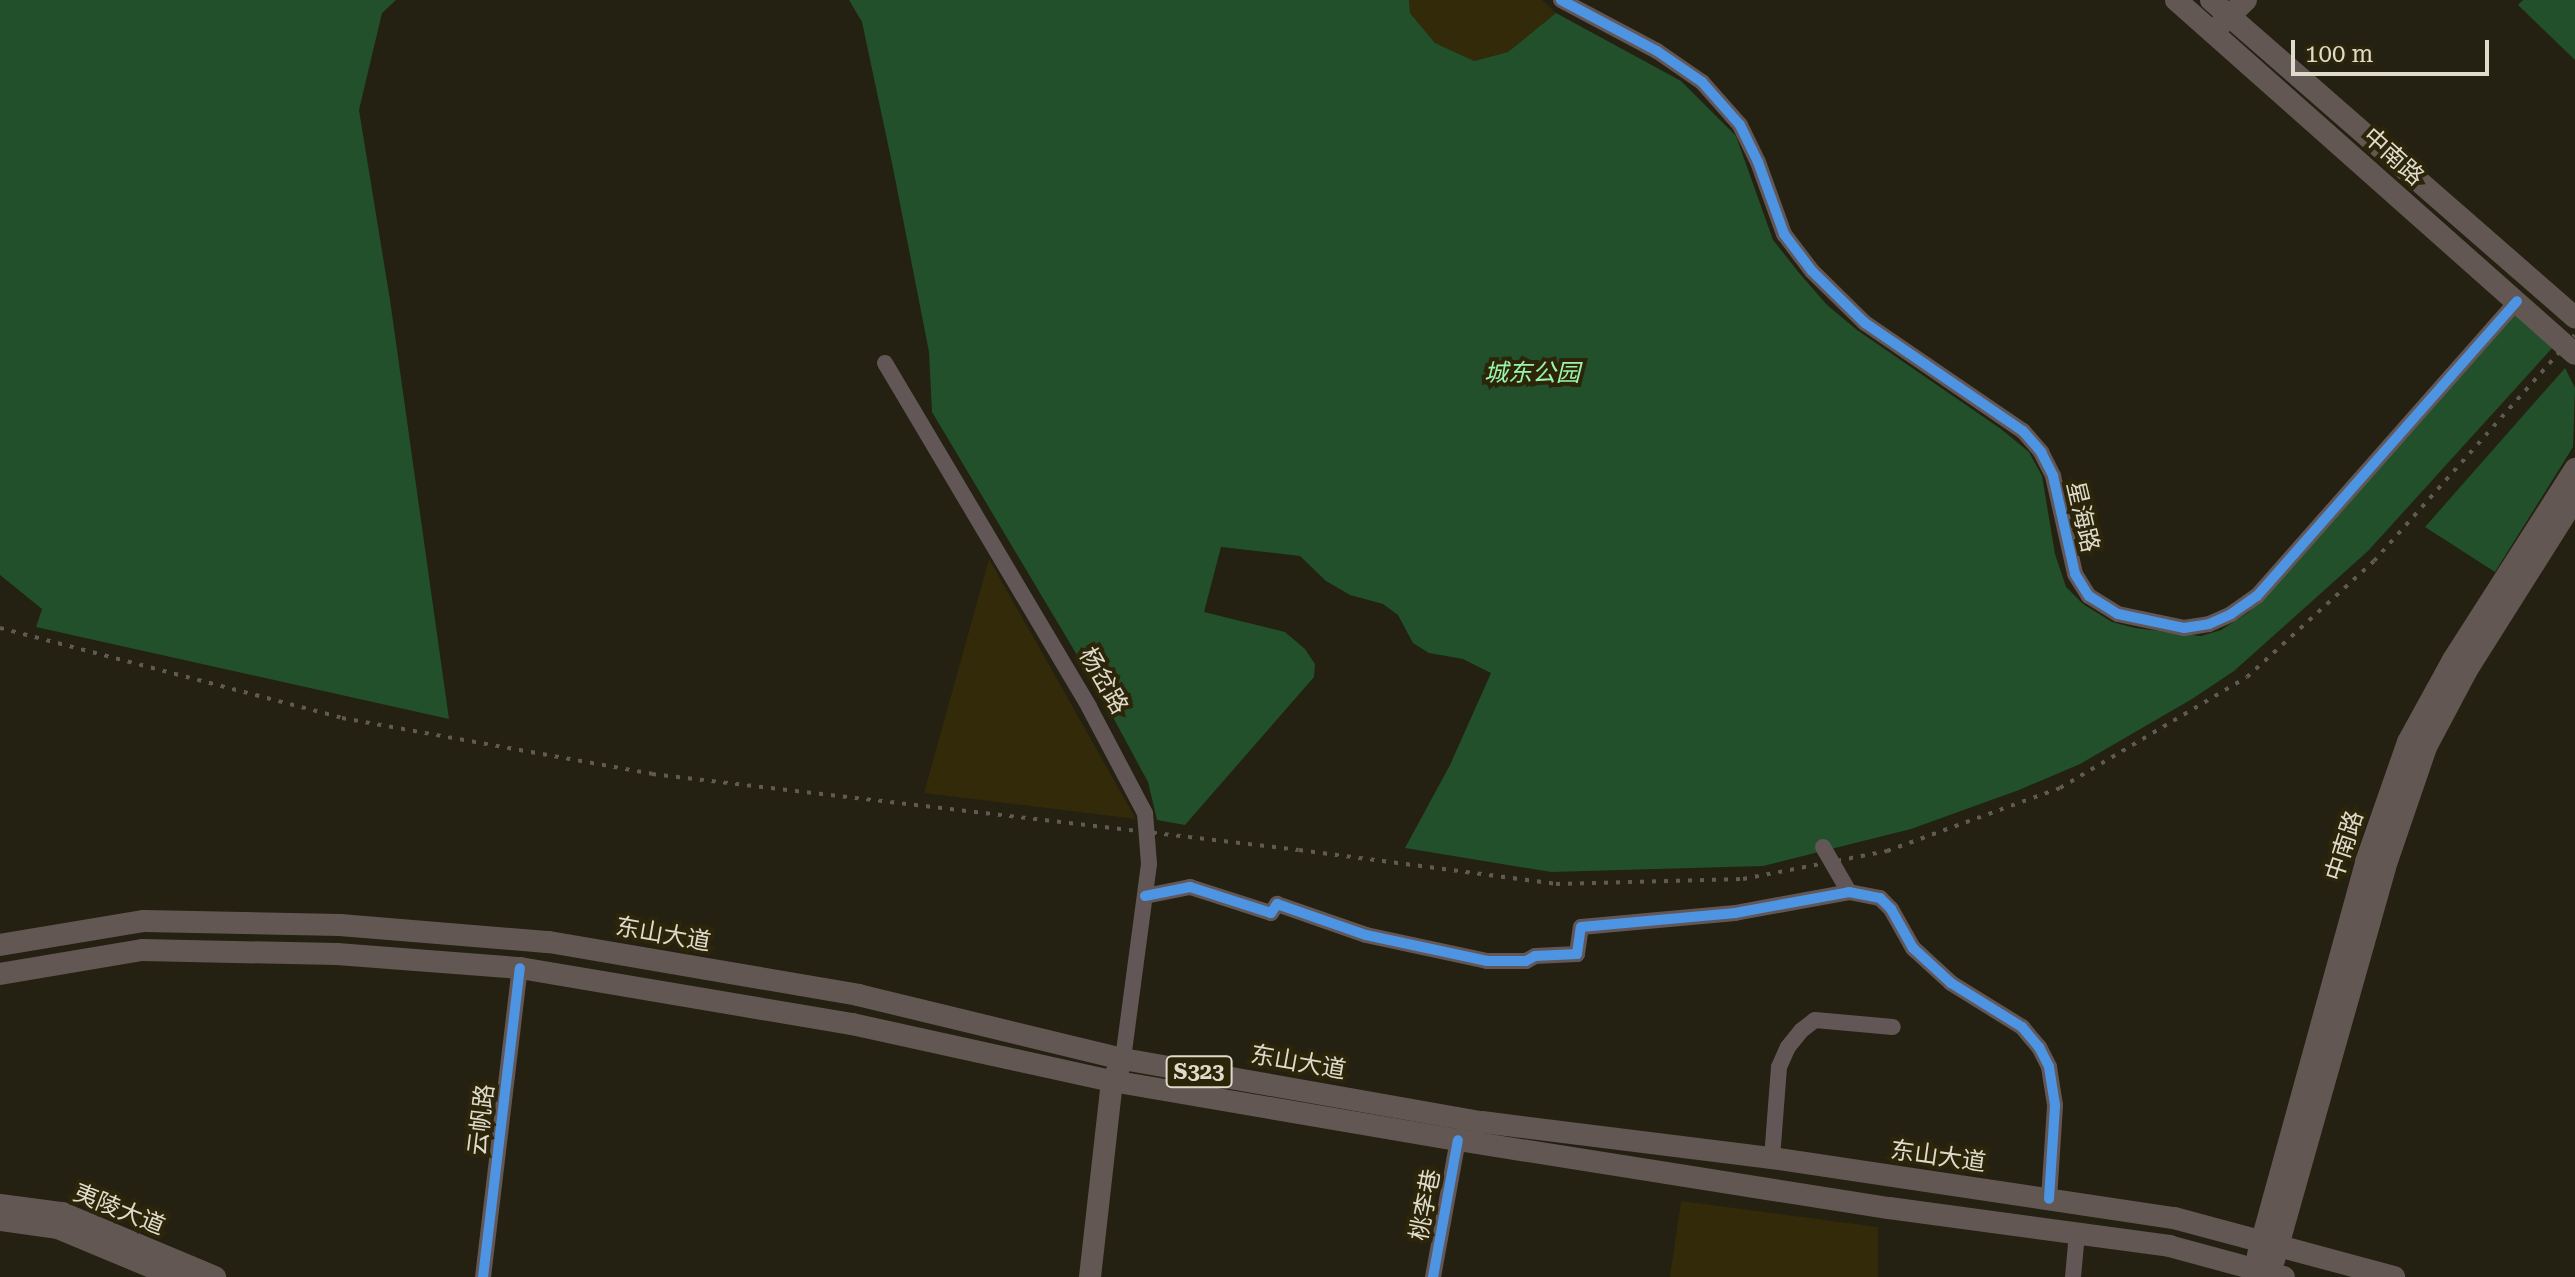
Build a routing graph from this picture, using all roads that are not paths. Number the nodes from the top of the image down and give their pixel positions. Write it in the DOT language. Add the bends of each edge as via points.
graph roads {
  1 [pos="1561,0"];
  2 [pos="2176,0"];
  3 [pos="2226,4"];
  4 [pos="2208,28"];
  5 [pos="2517,301"];
  6 [pos="2575,318"];
  7 [pos="2575,354"];
  8 [pos="885,363"];
  9 [pos="2575,469"];
  10 [pos="2575,499"];
  11 [pos="1823,847"];
  12 [pos="1849,892"];
  13 [pos="1145,896"];
  14 [pos="0,945"];
  15 [pos="520,968"];
  16 [pos="0,974"];
  17 [pos="1893,1027"];
  18 [pos="1123,1059"];
  19 [pos="1119,1082"];
  20 [pos="1458,1140"];
  21 [pos="1772,1158"];
  22 [pos="2049,1199"];
  23 [pos="0,1205"];
  24 [pos="0,1220"];
  25 [pos="2077,1233"];
  26 [pos="2268,1243"];
  27 [pos="2267,1275"];
  28 [pos="175,1277"];
  29 [pos="215,1277"];
  30 [pos="483,1277"];
  31 [pos="1090,1277"];
  32 [pos="1104,1277"];
  33 [pos="1433,1277"];
  34 [pos="2073,1277"];
  35 [pos="2394,1277"];
  1 -- 5 [label="street, 星海路" via="1657,51 1702,82 1740,125 1784,234 1812,271 1865,323 2023,431 2053,476 2075,574 2089,596 2118,614 2184,628 2209,624 2257,596"];
  2 -- 4 [label="main road, 中南路"];
  3 -- 4 [label="main road"];
  3 -- 6 [label="main road, 中南路"];
  4 -- 5 [label="main road, 中南路"];
  5 -- 7 [label="main road, 中南路"];
  8 -- 13 [label="street, 杨岔路" via="1089,707 1145,813"];
  9 -- 26 [label="main road, 中南路" via="2453,660 2408,742 2366,862"];
  10 -- 26 [label="main road, 中南路" via="2468,668 2426,747"];
  11 -- 12 [label="street"];
  12 -- 13 [label="street" via="1735,913 1581,927 1577,954 1526,961 1487,961 1380,938 1277,904 1271,913 1190,887"];
  12 -- 22 [label="street" via="1880,898 1913,948 1951,983 2022,1027 2039,1047 2049,1067 2055,1106"];
  13 -- 18 [label="street, 杨岔路"];
  14 -- 18 [label="main road, 东山大道 / S323" via="144,921 340,925 549,942 858,995"];
  15 -- 16 [label="main road, 东山大道" via="337,954 142,950"];
  15 -- 19 [label="main road, 东山大道" via="852,1024"];
  15 -- 30 [label="street, 云帆路"];
  17 -- 21 [label="street" via="1815,1020 1802,1030 1779,1067"];
  18 -- 19 [label="main road, 杨岔路"];
  18 -- 21 [label="main road, 东山大道 / S323" via="1482,1122"];
  19 -- 20 [label="main road, 东山大道"];
  19 -- 31 [label="main road, 杨岔路"];
  19 -- 32 [label="main road, 杨岔路"];
  20 -- 25 [label="main road, 东山大道"];
  20 -- 33 [label="street, 桃李巷"];
  21 -- 22 [label="main road, 东山大道 / S323"];
  22 -- 26 [label="main road, 东山大道 / S323" via="2174,1218"];
  23 -- 29 [label="main road, 夷陵大道" via="62,1213"];
  24 -- 28 [label="main road, 夷陵大道" via="58,1228"];
  25 -- 27 [label="main road, 东山大道" via="2169,1246"];
  25 -- 34 [label="street"];
  26 -- 27 [label="main road, 中南路"];
  26 -- 35 [label="main road, 东山大道 / S323"];
}
